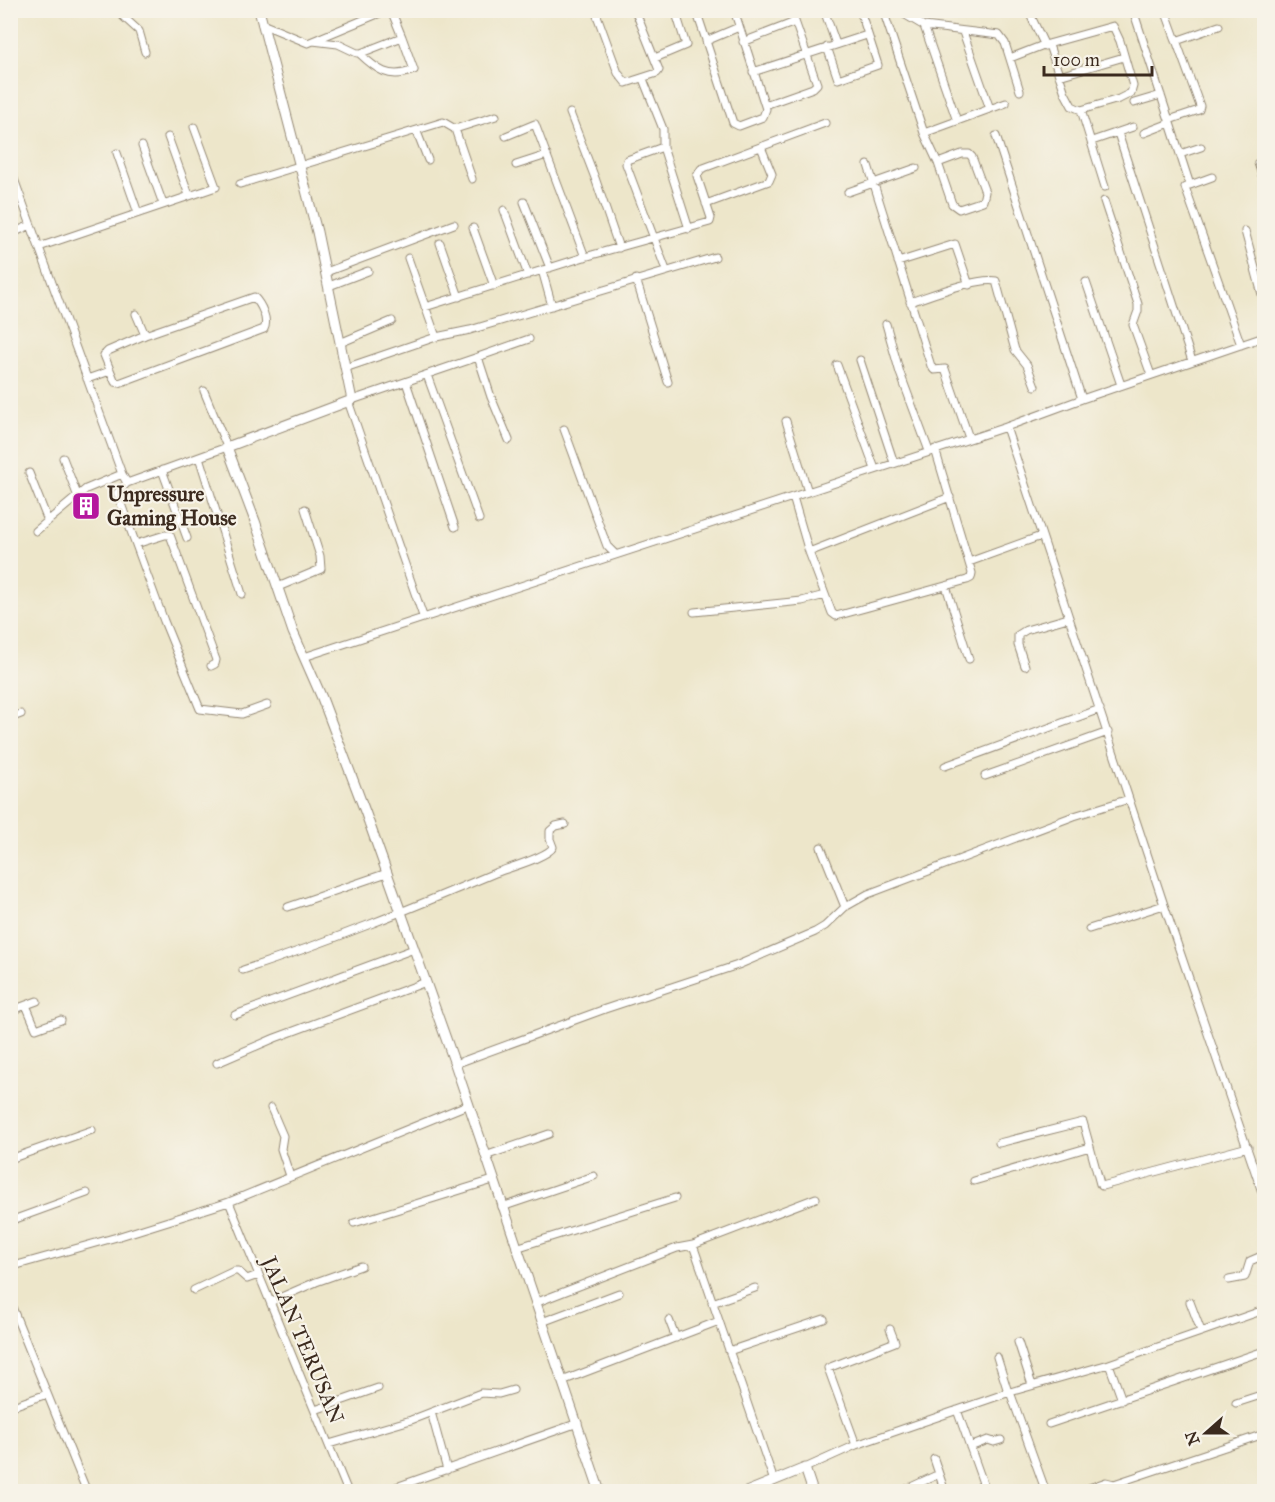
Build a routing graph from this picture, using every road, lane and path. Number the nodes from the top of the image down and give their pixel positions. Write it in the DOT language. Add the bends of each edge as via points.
graph roads {
  1 [pos="116,10"];
  2 [pos="259,10"];
  3 [pos="389,10"];
  4 [pos="595,10"];
  5 [pos="635,10"];
  6 [pos="675,10"];
  7 [pos="696,10"];
  8 [pos="734,10"];
  9 [pos="791,10"];
  10 [pos="824,10"];
  11 [pos="860,10"];
  12 [pos="883,10"];
  13 [pos="897,10"];
  14 [pos="1028,10"];
  15 [pos="1165,11"];
  16 [pos="1134,16"];
  17 [pos="795,22"];
  18 [pos="924,26"];
  19 [pos="1219,26"];
  20 [pos="739,27"];
  21 [pos="263,28"];
  22 [pos="963,32"];
  23 [pos="867,35"];
  24 [pos="402,37"];
  25 [pos="706,40"];
  26 [pos="311,41"];
  27 [pos="1176,41"];
  28 [pos="743,42"];
  29 [pos="836,44"];
  30 [pos="1047,45"];
  31 [pos="827,47"];
  32 [pos="145,52"];
  33 [pos="359,53"];
  34 [pos="807,54"];
  35 [pos="655,57"];
  36 [pos="1124,57"];
  37 [pos="1010,58"];
  38 [pos="753,72"];
  39 [pos="1059,76"];
  40 [pos="643,79"];
  41 [pos="1020,92"];
  42 [pos="1161,95"];
  43 [pos="1134,103"];
  44 [pos="1006,104"];
  45 [pos="765,105"];
  46 [pos="990,109"];
  47 [pos="1081,110"];
  48 [pos="570,113"];
  49 [pos="496,116"];
  50 [pos="957,121"];
  51 [pos="1169,122"];
  52 [pos="825,123"];
  53 [pos="194,126"];
  54 [pos="1133,128"];
  55 [pos="454,129"];
  56 [pos="417,132"];
  57 [pos="924,133"];
  58 [pos="1118,133"];
  59 [pos="1144,133"];
  60 [pos="506,136"];
  61 [pos="996,136"];
  62 [pos="168,137"];
  63 [pos="1092,141"];
  64 [pos="142,146"];
  65 [pos="663,147"];
  66 [pos="761,147"];
  67 [pos="1201,147"];
  68 [pos="117,153"];
  69 [pos="1180,154"];
  70 [pos="548,155"];
  71 [pos="428,160"];
  72 [pos="938,163"];
  73 [pos="1258,163"];
  74 [pos="516,165"];
  75 [pos="868,165"];
  76 [pos="300,166"];
  77 [pos="10,168"];
  78 [pos="916,168"];
  79 [pos="1212,177"];
  80 [pos="472,179"];
  81 [pos="1264,181"];
  82 [pos="874,183"];
  83 [pos="240,184"];
  84 [pos="1185,187"];
  85 [pos="1105,188"];
  86 [pos="848,192"];
  87 [pos="189,195"];
  88 [pos="1104,201"];
  89 [pos="524,202"];
  90 [pos="163,204"];
  91 [pos="706,204"];
  92 [pos="504,210"];
  93 [pos="138,213"];
  94 [pos="454,224"];
  95 [pos="31,225"];
  96 [pos="473,228"];
  97 [pos="689,229"];
  98 [pos="1245,231"];
  99 [pos="10,234"];
  100 [pos="654,237"];
  101 [pos="440,243"];
  102 [pos="39,247"];
  103 [pos="619,248"];
  104 [pos="585,257"];
  105 [pos="715,257"];
  106 [pos="408,258"];
  107 [pos="898,262"];
  108 [pos="550,268"];
  109 [pos="542,270"];
  110 [pos="666,270"];
  111 [pos="368,271"];
  112 [pos="326,272"];
  113 [pos="528,275"];
  114 [pos="636,279"];
  115 [pos="1086,282"];
  116 [pos="969,285"];
  117 [pos="329,286"];
  118 [pos="494,286"];
  119 [pos="459,297"];
  120 [pos="910,302"];
  121 [pos="1264,302"];
  122 [pos="552,306"];
  123 [pos="425,307"];
  124 [pos="136,314"];
  125 [pos="392,321"];
  126 [pos="886,324"];
  127 [pos="146,335"];
  128 [pos="436,337"];
  129 [pos="1264,337"];
  130 [pos="529,339"];
  131 [pos="340,343"];
  132 [pos="1241,345"];
  133 [pos="478,357"];
  134 [pos="860,360"];
  135 [pos="1192,361"];
  136 [pos="837,365"];
  137 [pos="345,368"];
  138 [pos="110,371"];
  139 [pos="427,375"];
  140 [pos="1151,375"];
  141 [pos="87,380"];
  142 [pos="406,382"];
  143 [pos="668,382"];
  144 [pos="1121,385"];
  145 [pos="1035,386"];
  146 [pos="204,391"];
  147 [pos="1082,399"];
  148 [pos="350,401"];
  149 [pos="786,421"];
  150 [pos="1006,427"];
  151 [pos="564,429"];
  152 [pos="969,438"];
  153 [pos="509,440"];
  154 [pos="227,447"];
  155 [pos="932,450"];
  156 [pos="199,457"];
  157 [pos="63,458"];
  158 [pos="894,463"];
  159 [pos="162,470"];
  160 [pos="875,470"];
  161 [pos="29,473"];
  162 [pos="122,474"];
  163 [pos="127,483"];
  164 [pos="808,492"];
  165 [pos="78,497"];
  166 [pos="793,497"];
  167 [pos="950,497"];
  168 [pos="305,509"];
  169 [pos="479,519"];
  170 [pos="48,521"];
  171 [pos="455,527"];
  172 [pos="36,531"];
  173 [pos="1041,536"];
  174 [pos="187,538"];
  175 [pos="136,544"];
  176 [pos="808,552"];
  177 [pos="615,554"];
  178 [pos="969,562"];
  179 [pos="946,586"];
  180 [pos="278,587"];
  181 [pos="242,594"];
  182 [pos="825,595"];
  183 [pos="694,612"];
  184 [pos="423,616"];
  185 [pos="1068,618"];
  186 [pos="304,657"];
  187 [pos="969,659"];
  188 [pos="211,666"];
  189 [pos="1025,666"];
  190 [pos="267,705"];
  191 [pos="1100,709"];
  192 [pos="21,714"];
  193 [pos="10,718"];
  194 [pos="1108,732"];
  195 [pos="945,766"];
  196 [pos="985,776"];
  197 [pos="1129,799"];
  198 [pos="565,824"];
  199 [pos="821,848"];
  200 [pos="387,873"];
  201 [pos="1164,905"];
  202 [pos="288,907"];
  203 [pos="845,907"];
  204 [pos="401,912"];
  205 [pos="1089,929"];
  206 [pos="414,949"];
  207 [pos="243,970"];
  208 [pos="426,982"];
  209 [pos="37,1001"];
  210 [pos="26,1005"];
  211 [pos="10,1011"];
  212 [pos="235,1015"];
  213 [pos="61,1020"];
  214 [pos="217,1063"];
  215 [pos="454,1064"];
  216 [pos="467,1105"];
  217 [pos="271,1108"];
  218 [pos="92,1130"];
  219 [pos="549,1134"];
  220 [pos="999,1143"];
  221 [pos="1090,1147"];
  222 [pos="1248,1147"];
  223 [pos="485,1156"];
  224 [pos="10,1159"];
  225 [pos="290,1176"];
  226 [pos="594,1176"];
  227 [pos="493,1180"];
  228 [pos="974,1181"];
  229 [pos="87,1193"];
  230 [pos="675,1198"];
  231 [pos="816,1198"];
  232 [pos="1264,1198"];
  233 [pos="229,1202"];
  234 [pos="502,1207"];
  235 [pos="10,1221"];
  236 [pos="354,1224"];
  237 [pos="693,1245"];
  238 [pos="516,1248"];
  239 [pos="1264,1255"];
  240 [pos="361,1266"];
  241 [pos="10,1267"];
  242 [pos="258,1275"];
  243 [pos="1229,1280"];
  244 [pos="755,1288"];
  245 [pos="194,1290"];
  246 [pos="619,1293"];
  247 [pos="10,1302"];
  248 [pos="270,1302"];
  249 [pos="1190,1302"];
  250 [pos="535,1303"];
  251 [pos="712,1303"];
  252 [pos="1264,1310"];
  253 [pos="824,1319"];
  254 [pos="669,1320"];
  255 [pos="719,1321"];
  256 [pos="542,1322"];
  257 [pos="890,1329"];
  258 [pos="1200,1331"];
  259 [pos="676,1338"];
  260 [pos="1018,1342"];
  261 [pos="729,1351"];
  262 [pos="1264,1352"];
  263 [pos="997,1357"];
  264 [pos="1109,1364"];
  265 [pos="562,1381"];
  266 [pos="1032,1384"];
  267 [pos="378,1388"];
  268 [pos="513,1390"];
  269 [pos="1009,1392"];
  270 [pos="47,1394"];
  271 [pos="1264,1394"];
  272 [pos="1122,1400"];
  273 [pos="1236,1403"];
  274 [pos="10,1407"];
  275 [pos="315,1410"];
  276 [pos="957,1410"];
  277 [pos="431,1412"];
  278 [pos="578,1423"];
  279 [pos="1049,1424"];
  280 [pos="1264,1434"];
  281 [pos="1001,1440"];
  282 [pos="329,1444"];
  283 [pos="856,1445"];
  284 [pos="970,1447"];
  285 [pos="934,1459"];
  286 [pos="805,1468"];
  287 [pos="447,1470"];
  288 [pos="939,1474"];
  289 [pos="774,1481"];
  290 [pos="1115,1488"];
  291 [pos="87,1491"];
  292 [pos="348,1491"];
  293 [pos="382,1491"];
  294 [pos="600,1491"];
  295 [pos="746,1491"];
  296 [pos="813,1491"];
  297 [pos="900,1491"];
  298 [pos="945,1491"];
  299 [pos="971,1491"];
  300 [pos="1046,1491"];
  301 [pos="1078,1491"];
  1 -- 32 [label="street" via="139,31"];
  2 -- 21 [label="street"];
  3 -- 24 [label="street"];
  3 -- 26 [label="street"];
  4 -- 40 [label="street" via="621,80 626,83"];
  5 -- 35 [label="street"];
  6 -- 35 [label="street" via="686,45"];
  7 -- 25 [label="street"];
  8 -- 20 [label="street"];
  9 -- 17 [label="street"];
  10 -- 29 [label="street"];
  11 -- 23 [label="street"];
  12 -- 57 [label="street"];
  13 -- 18 [label="street"];
  14 -- 30 [label="street"];
  15 -- 27 [label="street"];
  16 -- 42 [label="street"];
  17 -- 28 [label="street"];
  17 -- 34 [label="street"];
  18 -- 22 [label="street"];
  18 -- 50 [label="street"];
  19 -- 27 [label="street"];
  20 -- 25 [label="street"];
  20 -- 28 [label="street"];
  21 -- 26 [label="street" via="272,26 304,43"];
  21 -- 76 [label="street"];
  22 -- 37 [label="street" via="999,35"];
  22 -- 46 [label="street"];
  23 -- 29 [label="street"];
  23 -- 31 [label="street" via="879,65 859,73 838,79"];
  24 -- 33 [label="street"];
  24 -- 33 [label="street" via="414,70 394,75 375,69"];
  25 -- 45 [label="street" via="734,124 739,126 763,117"];
  26 -- 33 [label="street" via="338,44"];
  27 -- 51 [label="street" via="1200,106 1199,110"];
  28 -- 38 [label="street"];
  29 -- 31 [label="street"];
  30 -- 36 [label="street" via="1113,26"];
  30 -- 37 [label="street"];
  30 -- 39 [label="street"];
  31 -- 34 [label="street"];
  34 -- 38 [label="street"];
  34 -- 45 [label="street" via="816,86"];
  35 -- 40 [label="street" via="659,71"];
  36 -- 39 [label="street"];
  36 -- 47 [label="street" via="1133,86 1131,93"];
  37 -- 41 [label="street"];
  38 -- 45 [label="street"];
  39 -- 47 [label="street" via="1072,106"];
  40 -- 65 [label="street" via="663,129"];
  42 -- 43 [label="street"];
  42 -- 51 [label="street"];
  44 -- 46 [label="street"];
  46 -- 50 [label="street"];
  47 -- 63 [label="street"];
  48 -- 103 [label="street"];
  49 -- 55 [label="street"];
  50 -- 57 [label="street"];
  51 -- 59 [label="street"];
  51 -- 69 [label="street"];
  52 -- 66 [label="street"];
  53 -- 87 [label="street" via="216,187"];
  54 -- 58 [label="street"];
  55 -- 56 [label="street" via="443,122"];
  55 -- 80 [label="street"];
  56 -- 71 [label="street"];
  56 -- 76 [label="street"];
  57 -- 72 [label="street"];
  58 -- 63 [label="street"];
  58 -- 135 [label="street"];
  60 -- 70 [label="street" via="536,124"];
  61 -- 147 [label="street"];
  62 -- 87 [label="street"];
  63 -- 85 [label="street"];
  64 -- 90 [label="street"];
  65 -- 97 [label="street"];
  65 -- 100 [label="street" via="626,162"];
  66 -- 91 [label="street" via="698,171"];
  66 -- 91 [label="street" via="772,174 769,181"];
  67 -- 69 [label="street"];
  68 -- 93 [label="street"];
  69 -- 79 [label="street" via="1190,184"];
  70 -- 74 [label="street"];
  70 -- 104 [label="street"];
  72 -- 72 [label="street" via="965,154 972,157 985,192 983,201 955,208"];
  73 -- 81 [label="street"];
  75 -- 82 [label="street"];
  76 -- 83 [label="street"];
  76 -- 112 [label="street"];
  77 -- 95 [label="street"];
  78 -- 82 [label="street"];
  82 -- 86 [label="street"];
  82 -- 107 [label="street"];
  84 -- 132 [label="street"];
  87 -- 90 [label="street"];
  88 -- 140 [label="street" via="1138,304 1133,325"];
  89 -- 108 [label="street"];
  90 -- 93 [label="street"];
  91 -- 97 [label="street" via="711,220"];
  92 -- 113 [label="street"];
  93 -- 102 [label="street"];
  94 -- 112 [label="street"];
  95 -- 99 [label="street"];
  95 -- 102 [label="street"];
  96 -- 118 [label="street"];
  97 -- 100 [label="street"];
  98 -- 121 [label="street"];
  100 -- 103 [label="street"];
  100 -- 110 [label="street"];
  101 -- 119 [label="street"];
  102 -- 141 [label="street"];
  103 -- 104 [label="street"];
  104 -- 108 [label="street"];
  105 -- 110 [label="street"];
  106 -- 123 [label="street"];
  107 -- 116 [label="street" via="955,244"];
  107 -- 120 [label="street"];
  108 -- 109 [label="street"];
  109 -- 113 [label="street"];
  109 -- 122 [label="street"];
  110 -- 114 [label="street"];
  111 -- 117 [label="street"];
  112 -- 117 [label="street"];
  113 -- 118 [label="street"];
  114 -- 122 [label="street"];
  114 -- 143 [label="street"];
  115 -- 144 [label="street"];
  116 -- 120 [label="street"];
  116 -- 145 [label="street" via="993,280 998,284 1015,350 1027,365"];
  117 -- 131 [label="street"];
  118 -- 119 [label="street"];
  119 -- 123 [label="street"];
  120 -- 152 [label="street" via="931,368 945,369"];
  122 -- 128 [label="street"];
  123 -- 128 [label="street"];
  124 -- 127 [label="street"];
  125 -- 131 [label="street"];
  126 -- 155 [label="street" via="900,373"];
  127 -- 138 [label="street" via="105,353"];
  127 -- 138 [label="street" via="254,297 267,324 264,329 119,383"];
  128 -- 137 [label="street"];
  129 -- 132 [label="street"];
  130 -- 133 [label="street"];
  131 -- 137 [label="street"];
  132 -- 135 [label="street"];
  133 -- 139 [label="street"];
  133 -- 153 [label="street"];
  134 -- 158 [label="street"];
  135 -- 140 [label="street"];
  136 -- 160 [label="street"];
  137 -- 148 [label="street"];
  138 -- 141 [label="street"];
  139 -- 142 [label="street"];
  139 -- 169 [label="street"];
  140 -- 144 [label="street"];
  141 -- 162 [label="street"];
  142 -- 148 [label="street"];
  142 -- 171 [label="street"];
  144 -- 147 [label="street"];
  146 -- 154 [label="street"];
  147 -- 150 [label="street"];
  148 -- 154 [label="street"];
  148 -- 184 [label="street"];
  149 -- 164 [label="street"];
  150 -- 152 [label="street"];
  150 -- 173 [label="street"];
  151 -- 177 [label="street" via="607,546"];
  152 -- 155 [label="street"];
  154 -- 156 [label="street"];
  154 -- 180 [label="street"];
  155 -- 158 [label="street"];
  155 -- 167 [label="street"];
  156 -- 159 [label="street"];
  156 -- 181 [label="street"];
  157 -- 165 [label="street"];
  158 -- 160 [label="street"];
  159 -- 163 [label="street"];
  159 -- 174 [label="street"];
  160 -- 164 [label="street"];
  161 -- 170 [label="street"];
  162 -- 163 [label="street"];
  162 -- 165 [label="street" via="89,486"];
  163 -- 175 [label="street" via="117,493"];
  164 -- 166 [label="street"];
  165 -- 170 [label="street"];
  166 -- 176 [label="street"];
  166 -- 177 [label="street"];
  167 -- 176 [label="street"];
  167 -- 178 [label="street"];
  168 -- 180 [label="street" via="321,570"];
  170 -- 172 [label="street"];
  173 -- 178 [label="street"];
  173 -- 185 [label="street"];
  175 -- 188 [label="street" via="170,535 216,660"];
  175 -- 190 [label="street" via="200,709 242,714"];
  176 -- 182 [label="street"];
  177 -- 184 [label="street"];
  178 -- 179 [label="street" via="971,578"];
  179 -- 182 [label="street" via="839,616 832,613"];
  179 -- 187 [label="street"];
  180 -- 186 [label="street"];
  182 -- 183 [label="street"];
  184 -- 186 [label="street"];
  185 -- 189 [label="street" via="1018,635"];
  185 -- 191 [label="street"];
  186 -- 200 [label="street"];
  191 -- 194 [label="street"];
  191 -- 195 [label="street"];
  192 -- 193 [label="street"];
  194 -- 196 [label="street"];
  194 -- 197 [label="street"];
  197 -- 201 [label="street"];
  197 -- 203 [label="street" via="890,885"];
  198 -- 204 [label="street" via="550,831 553,847 547,854"];
  199 -- 203 [label="street"];
  200 -- 202 [label="street"];
  200 -- 204 [label="street"];
  201 -- 205 [label="street"];
  201 -- 222 [label="street"];
  203 -- 215 [label="street" via="814,932 735,966"];
  204 -- 206 [label="street"];
  204 -- 207 [label="street"];
  206 -- 208 [label="street"];
  206 -- 212 [label="street"];
  208 -- 214 [label="street"];
  208 -- 215 [label="street"];
  209 -- 210 [label="street"];
  210 -- 211 [label="street"];
  210 -- 213 [label="street" via="36,1029"];
  215 -- 216 [label="street"];
  216 -- 223 [label="street"];
  216 -- 225 [label="street"];
  217 -- 225 [label="street" via="283,1136 281,1149"];
  218 -- 224 [label="street"];
  219 -- 223 [label="street"];
  220 -- 221 [label="street" via="1083,1122"];
  221 -- 222 [label="street" via="1102,1186"];
  221 -- 228 [label="street"];
  222 -- 232 [label="street"];
  223 -- 227 [label="street"];
  225 -- 233 [label="street"];
  226 -- 234 [label="street"];
  227 -- 234 [label="street"];
  227 -- 236 [label="street"];
  229 -- 235 [label="street"];
  230 -- 238 [label="street"];
  231 -- 237 [label="street"];
  233 -- 241 [label="street"];
  233 -- 242 [label="street, JALAN TERUSAN"];
  234 -- 238 [label="street"];
  237 -- 250 [label="street"];
  237 -- 251 [label="street"];
  238 -- 250 [label="street"];
  239 -- 243 [label="street" via="1250,1261 1245,1277"];
  240 -- 248 [label="street"];
  242 -- 245 [label="street" via="247,1279 234,1271"];
  242 -- 248 [label="street, JALAN TERUSAN"];
  244 -- 251 [label="street"];
  246 -- 256 [label="street"];
  247 -- 270 [label="street"];
  248 -- 275 [label="street, JALAN TERUSAN"];
  249 -- 258 [label="street"];
  250 -- 256 [label="street"];
  251 -- 255 [label="street"];
  252 -- 258 [label="street"];
  253 -- 261 [label="street"];
  254 -- 259 [label="street"];
  255 -- 259 [label="street"];
  255 -- 261 [label="street"];
  256 -- 265 [label="street"];
  257 -- 283 [label="street" via="895,1342 828,1368"];
  258 -- 264 [label="street"];
  259 -- 265 [label="street"];
  260 -- 266 [label="street"];
  261 -- 289 [label="street"];
  262 -- 272 [label="street"];
  263 -- 269 [label="street"];
  264 -- 266 [label="street"];
  264 -- 272 [label="street"];
  265 -- 278 [label="street"];
  266 -- 269 [label="street"];
  267 -- 275 [label="street"];
  268 -- 277 [label="street" via="499,1395 481,1393"];
  269 -- 276 [label="street"];
  269 -- 300 [label="street"];
  270 -- 274 [label="street"];
  270 -- 291 [label="street"];
  271 -- 273 [label="street"];
  272 -- 279 [label="street"];
  275 -- 282 [label="street, JALAN TERUSAN"];
  276 -- 283 [label="street"];
  276 -- 284 [label="street"];
  277 -- 282 [label="street"];
  277 -- 287 [label="street"];
  278 -- 287 [label="street"];
  278 -- 294 [label="street"];
  280 -- 290 [label="street"];
  281 -- 284 [label="street"];
  282 -- 292 [label="street, JALAN TERUSAN"];
  283 -- 286 [label="street"];
  284 -- 299 [label="street" via="983,1483"];
  285 -- 288 [label="street"];
  286 -- 289 [label="street"];
  286 -- 296 [label="street"];
  287 -- 293 [label="street"];
  288 -- 297 [label="street"];
  288 -- 298 [label="street"];
  289 -- 295 [label="street"];
  290 -- 301 [label="street" via="1108,1482"];
}
